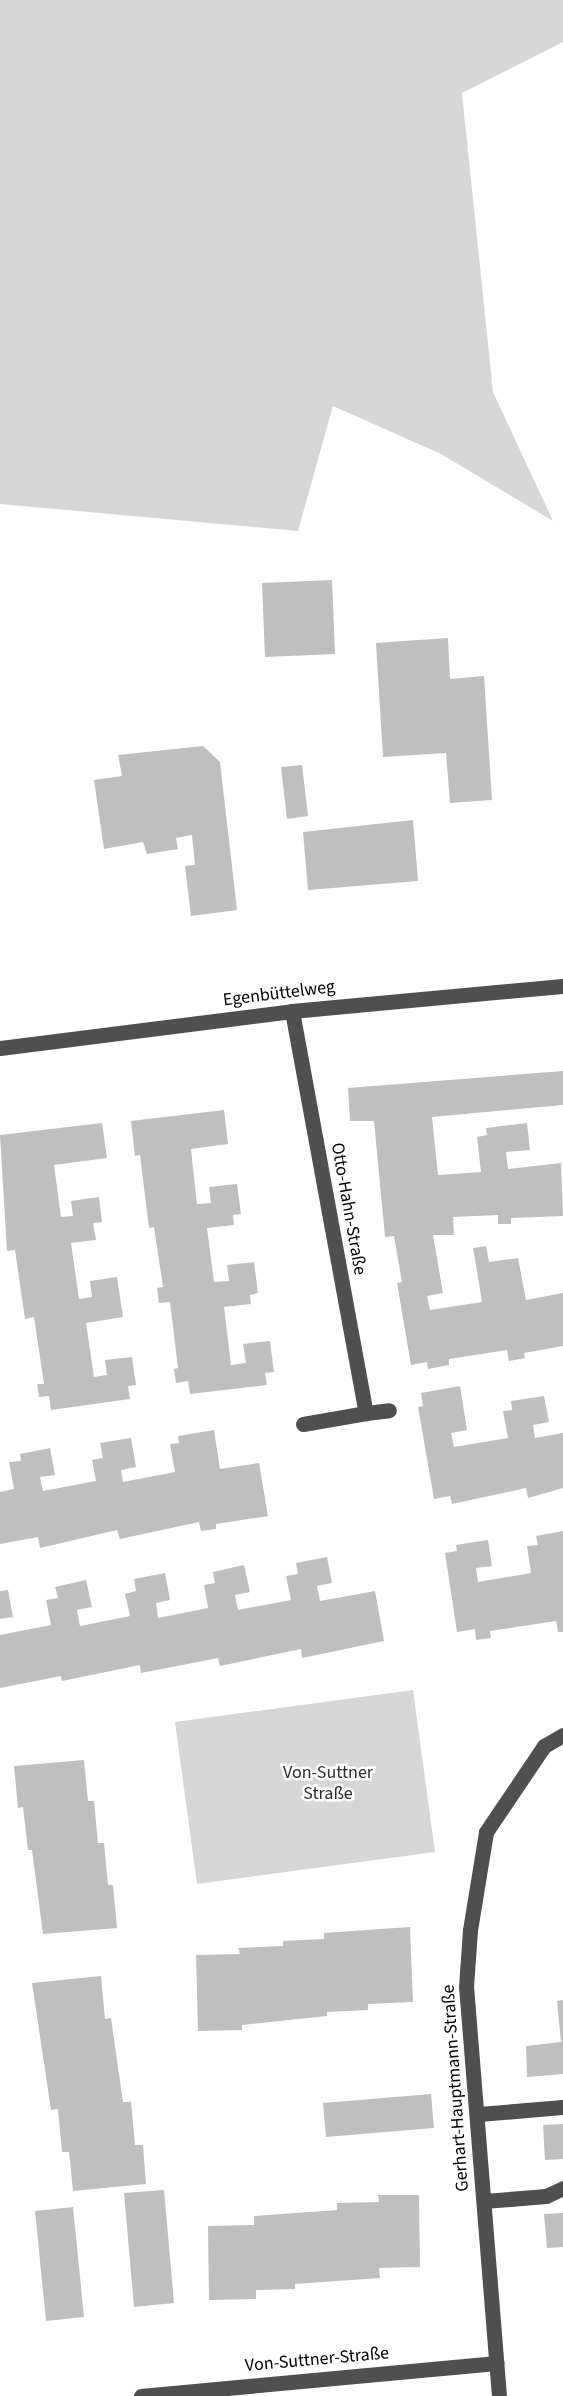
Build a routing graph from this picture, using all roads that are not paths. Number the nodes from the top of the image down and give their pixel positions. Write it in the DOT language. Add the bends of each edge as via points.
graph roads {
  1 [pos="563,986"];
  2 [pos="292,1011"];
  3 [pos="0,1048"];
  4 [pos="389,1410"];
  5 [pos="366,1413"];
  6 [pos="303,1424"];
  7 [pos="563,1735"];
  8 [pos="563,2107"];
  9 [pos="479,2114"];
  10 [pos="563,2188"];
  11 [pos="484,2201"];
  12 [pos="496,2362"];
  13 [pos="141,2396"];
  14 [pos="499,2396"];
  1 -- 2 [label="street, Egenbüttelweg"];
  2 -- 3 [label="street, Egenbüttelweg"];
  2 -- 5 [label="street, Otto-Hahn-Straße"];
  4 -- 5 [label="street"];
  5 -- 6 [label="street"];
  7 -- 9 [label="street, Gerhart-Hauptmann-Straße" via="544,1746 486,1832 470,1929 466,1987"];
  8 -- 9 [label="street"];
  9 -- 11 [label="street, Gerhart-Hauptmann-Straße"];
  10 -- 11 [label="street" via="546,2196"];
  11 -- 12 [label="street, Gerhart-Hauptmann-Straße"];
  12 -- 13 [label="street, Von-Suttner-Straße"];
  12 -- 14 [label="street, Gerhart-Hauptmann-Straße"];
}
